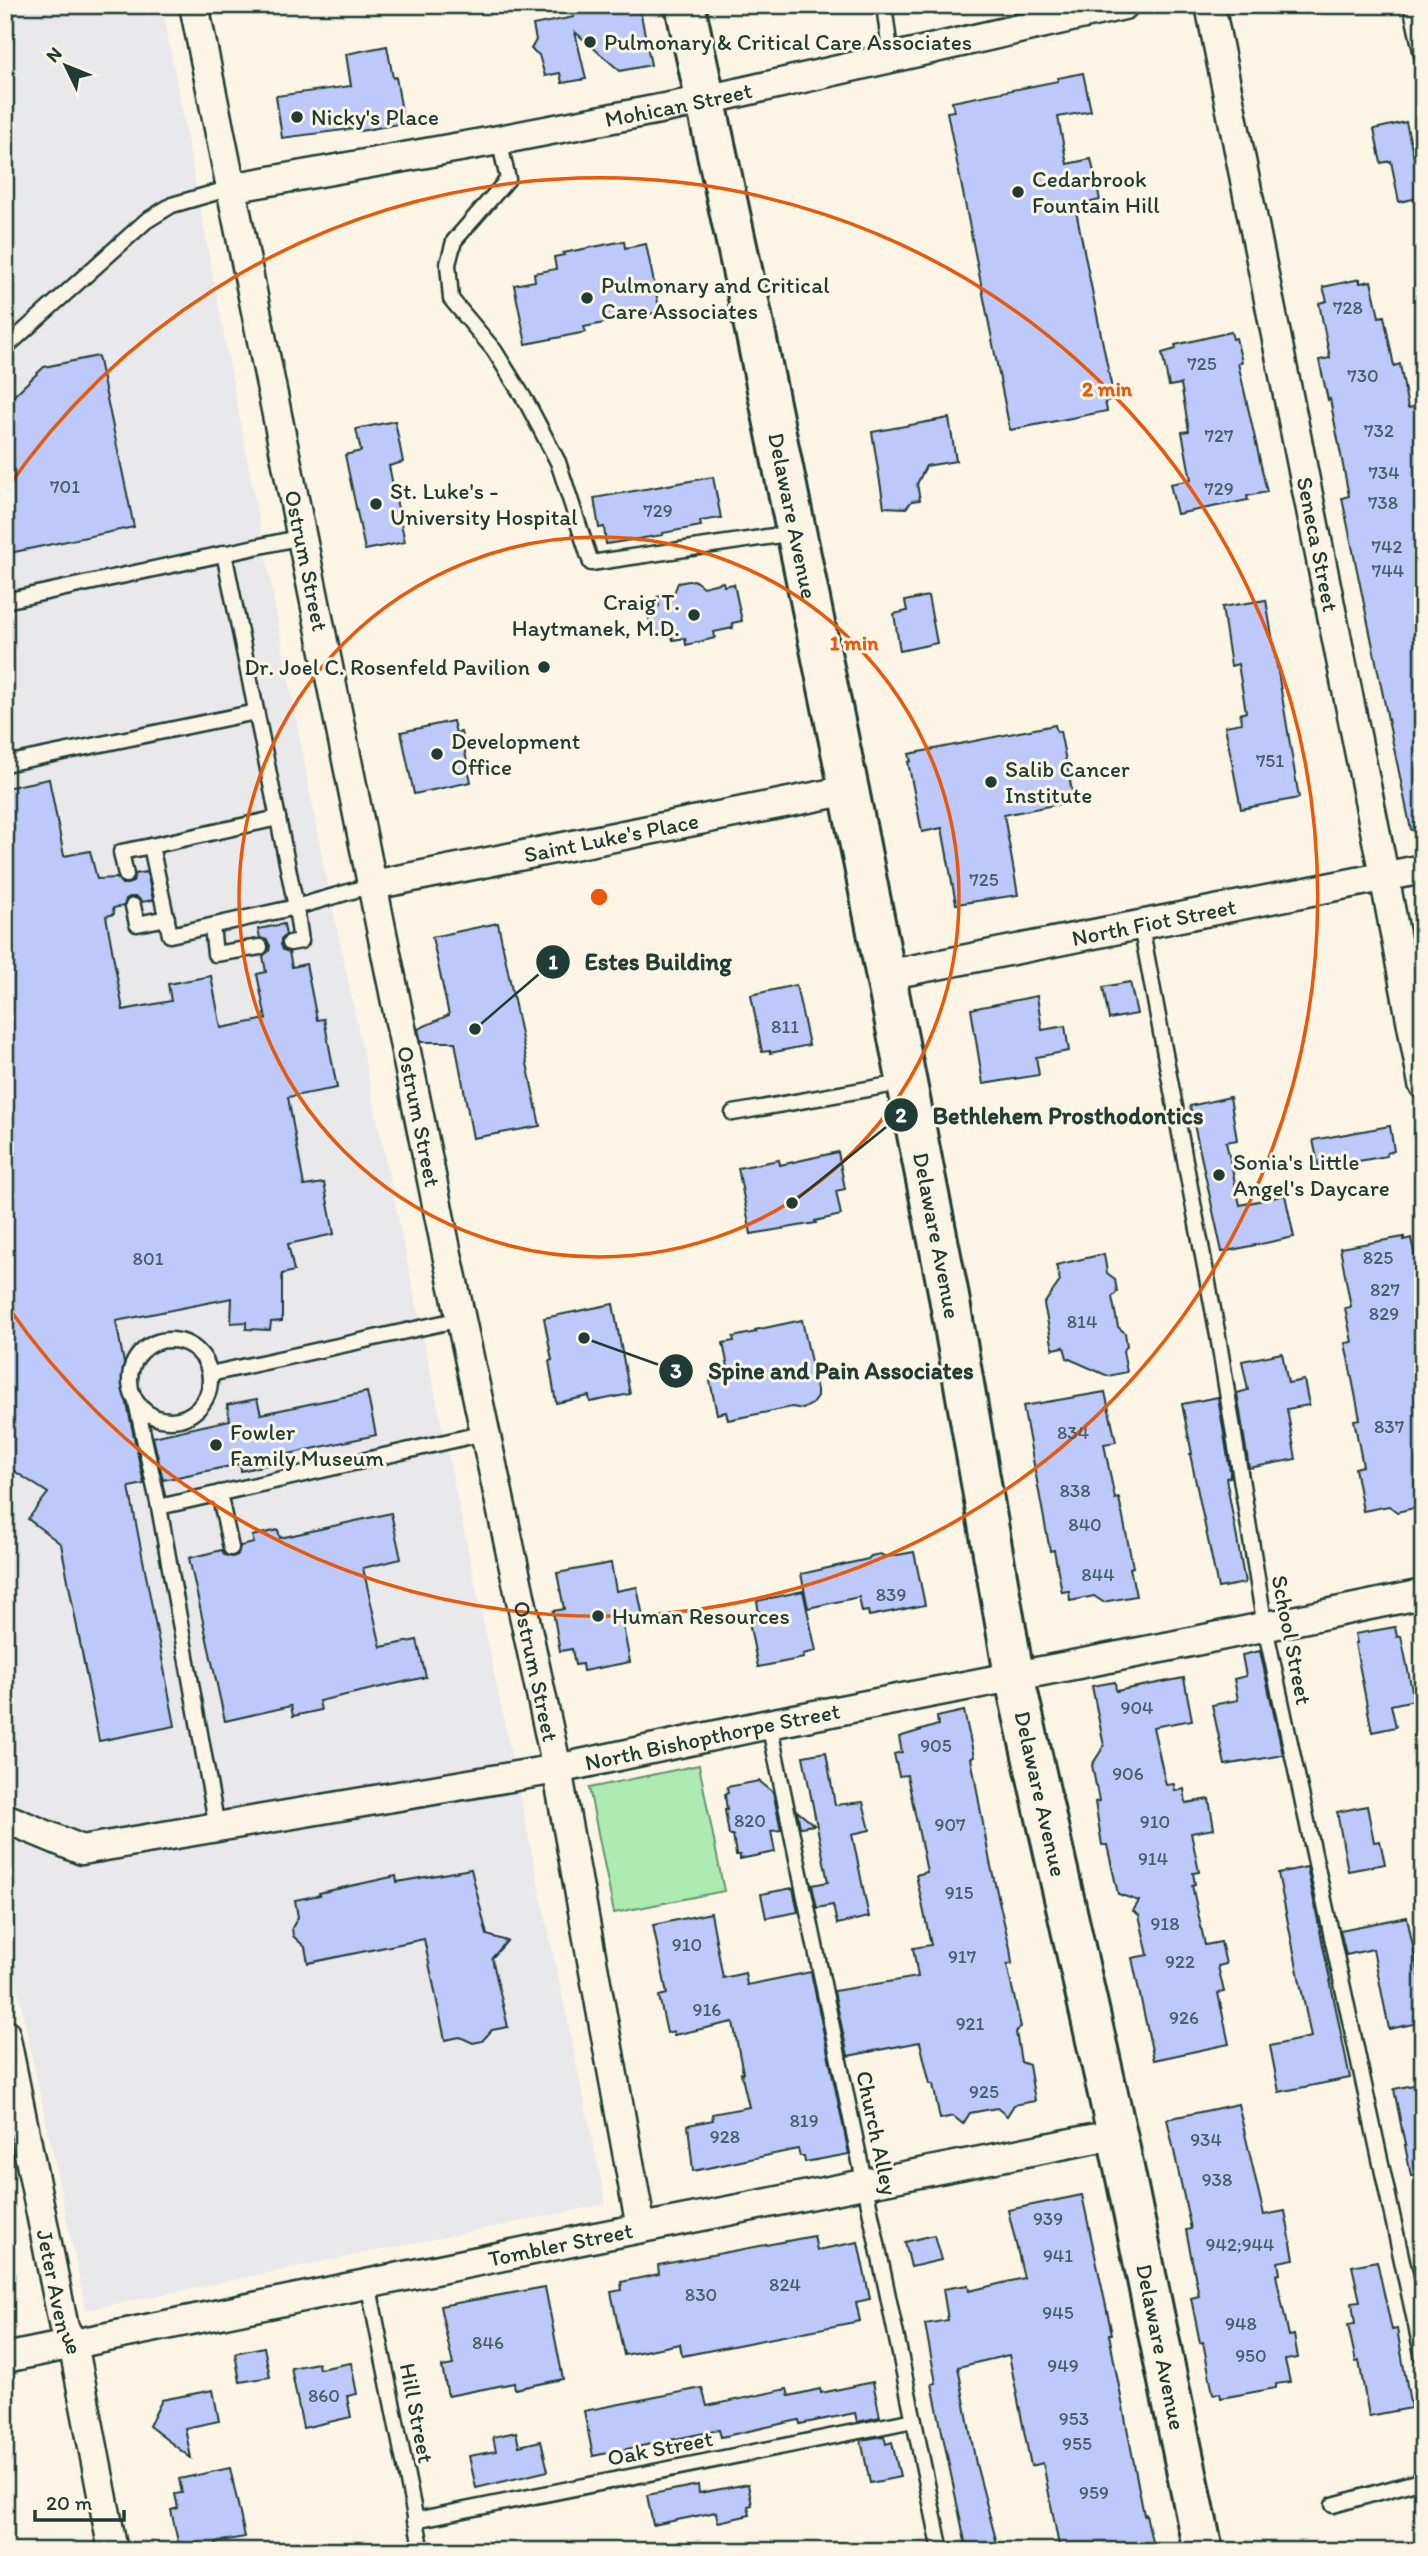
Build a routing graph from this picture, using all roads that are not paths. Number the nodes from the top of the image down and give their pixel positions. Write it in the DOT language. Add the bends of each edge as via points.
graph roads {
  1 [pos="194,5"];
  2 [pos="685,5"];
  3 [pos="884,5"];
  4 [pos="1124,5"];
  5 [pos="1210,5"];
  6 [pos="1412,5"];
  7 [pos="891,58"];
  8 [pos="1423,60"];
  9 [pos="706,100"];
  10 [pos="499,140"];
  11 [pos="230,188"];
  12 [pos="7,344"];
  13 [pos="796,533"];
  14 [pos="302,537"];
  15 [pos="224,553"];
  16 [pos="5,601"];
  17 [pos="256,712"];
  18 [pos="5,764"];
  19 [pos="849,790"];
  20 [pos="278,818"];
  21 [pos="151,846"];
  22 [pos="1423,869"];
  23 [pos="126,875"];
  24 [pos="1384,875"];
  25 [pos="373,885"];
  26 [pos="133,906"];
  27 [pos="296,907"];
  28 [pos="167,918"];
  29 [pos="212,926"];
  30 [pos="1141,926"];
  31 [pos="290,943"];
  32 [pos="260,947"];
  33 [pos="886,975"];
  34 [pos="907,1082"];
  35 [pos="1423,1084"];
  36 [pos="733,1113"];
  37 [pos="461,1319"];
  38 [pos="210,1374"];
  39 [pos="136,1402"];
  40 [pos="485,1433"];
  41 [pos="219,1493"];
  42 [pos="159,1507"];
  43 [pos="231,1548"];
  44 [pos="1423,1594"];
  45 [pos="1265,1627"];
  46 [pos="1014,1675"];
  47 [pos="769,1724"];
  48 [pos="557,1769"];
  49 [pos="5,1818"];
  50 [pos="217,1827"];
  51 [pos="5,2034"];
  52 [pos="1117,2134"];
  53 [pos="865,2184"];
  54 [pos="641,2228"];
  55 [pos="368,2283"];
  56 [pos="73,2343"];
  57 [pos="5,2358"];
  58 [pos="1423,2358"];
  59 [pos="914,2420"];
  60 [pos="1423,2480"];
  61 [pos="1333,2505"];
  62 [pos="415,2521"];
  63 [pos="113,2551"];
  64 [pos="422,2551"];
  65 [pos="941,2551"];
  66 [pos="1203,2551"];
  1 -- 11 [label="street, Ostrum Street"];
  2 -- 9 [label="main road, Delaware Avenue"];
  3 -- 7 [label="lane"];
  4 -- 7 [label="street, Mohican Street"];
  5 -- 24 [label="street, Seneca Street"];
  6 -- 8 [label="lane"];
  7 -- 9 [label="street, Mohican Street"];
  9 -- 10 [label="street, Mohican Street"];
  9 -- 13 [label="main road, Delaware Avenue"];
  10 -- 11 [label="street, Mohican Street"];
  10 -- 13 [label="lane" via="508,178 454,241 448,264 452,299 494,350 527,403 558,462 591,563"];
  11 -- 12 [label="lane" via="172,205 146,221"];
  11 -- 14 [label="street, Ostrum Street"];
  13 -- 19 [label="main road, Delaware Avenue"];
  14 -- 15 [label="lane"];
  14 -- 25 [label="street, Ostrum Street"];
  15 -- 16 [label="lane"];
  15 -- 17 [label="lane"];
  17 -- 18 [label="lane"];
  17 -- 20 [label="lane"];
  19 -- 25 [label="street, Saint Luke's Place"];
  19 -- 33 [label="main road, Delaware Avenue"];
  20 -- 21 [label="lane"];
  20 -- 27 [label="lane"];
  21 -- 23 [label="lane" via="121,852"];
  21 -- 28 [label="lane"];
  22 -- 24 [label="street, North Fiot Street"];
  24 -- 30 [label="street, North Fiot Street"];
  24 -- 35 [label="street, Seneca Street"];
  25 -- 27 [label="lane"];
  25 -- 37 [label="street, Ostrum Street"];
  26 -- 28 [label="lane" via="137,925"];
  27 -- 29 [label="lane"];
  27 -- 31 [label="lane" via="301,941"];
  28 -- 29 [label="lane" via="170,934"];
  29 -- 32 [label="lane" via="215,954"];
  30 -- 33 [label="street, North Fiot Street"];
  30 -- 45 [label="lane, School Street" via="1218,1336"];
  33 -- 34 [label="main road, Delaware Avenue"];
  34 -- 36 [label="lane"];
  34 -- 46 [label="main road, Delaware Avenue"];
  37 -- 38 [label="lane"];
  37 -- 40 [label="street, Ostrum Street"];
  38 -- 39 [label="lane" via="205,1400 184,1418 157,1418"];
  38 -- 39 [label="lane" via="198,1351 175,1340 162,1340 140,1353 133,1364 131,1390"];
  39 -- 42 [label="lane"];
  40 -- 41 [label="lane"];
  40 -- 48 [label="street, Ostrum Street"];
  41 -- 42 [label="lane"];
  41 -- 43 [label="lane"];
  42 -- 50 [label="lane"];
  44 -- 45 [label="street, North Bishopthorpe Street"];
  45 -- 46 [label="street, North Bishopthorpe Street"];
  45 -- 58 [label="lane, School Street"];
  46 -- 47 [label="street, North Bishopthorpe Street"];
  46 -- 52 [label="main road, Delaware Avenue"];
  47 -- 48 [label="street, North Bishopthorpe Street"];
  47 -- 53 [label="lane, Church Alley"];
  48 -- 50 [label="street, North Bishopthorpe Street"];
  48 -- 54 [label="street, Ostrum Street"];
  49 -- 50 [label="street, North Bishopthorpe Street" via="82,1850"];
  51 -- 56 [label="street, Jeter Avenue" via="64,2328"];
  52 -- 53 [label="street, Tombler Street"];
  52 -- 66 [label="main road, Delaware Avenue"];
  53 -- 54 [label="street, Tombler Street"];
  53 -- 59 [label="lane, Church Alley"];
  54 -- 55 [label="street, Tombler Street"];
  55 -- 56 [label="street, Tombler Street"];
  55 -- 62 [label="lane, Hill Street"];
  56 -- 57 [label="street, Tombler Street"];
  56 -- 63 [label="street, Jeter Avenue"];
  59 -- 62 [label="lane, Oak Street"];
  59 -- 65 [label="lane, Church Alley"];
  60 -- 61 [label="lane"];
  62 -- 64 [label="lane, Hill Street"];
}
